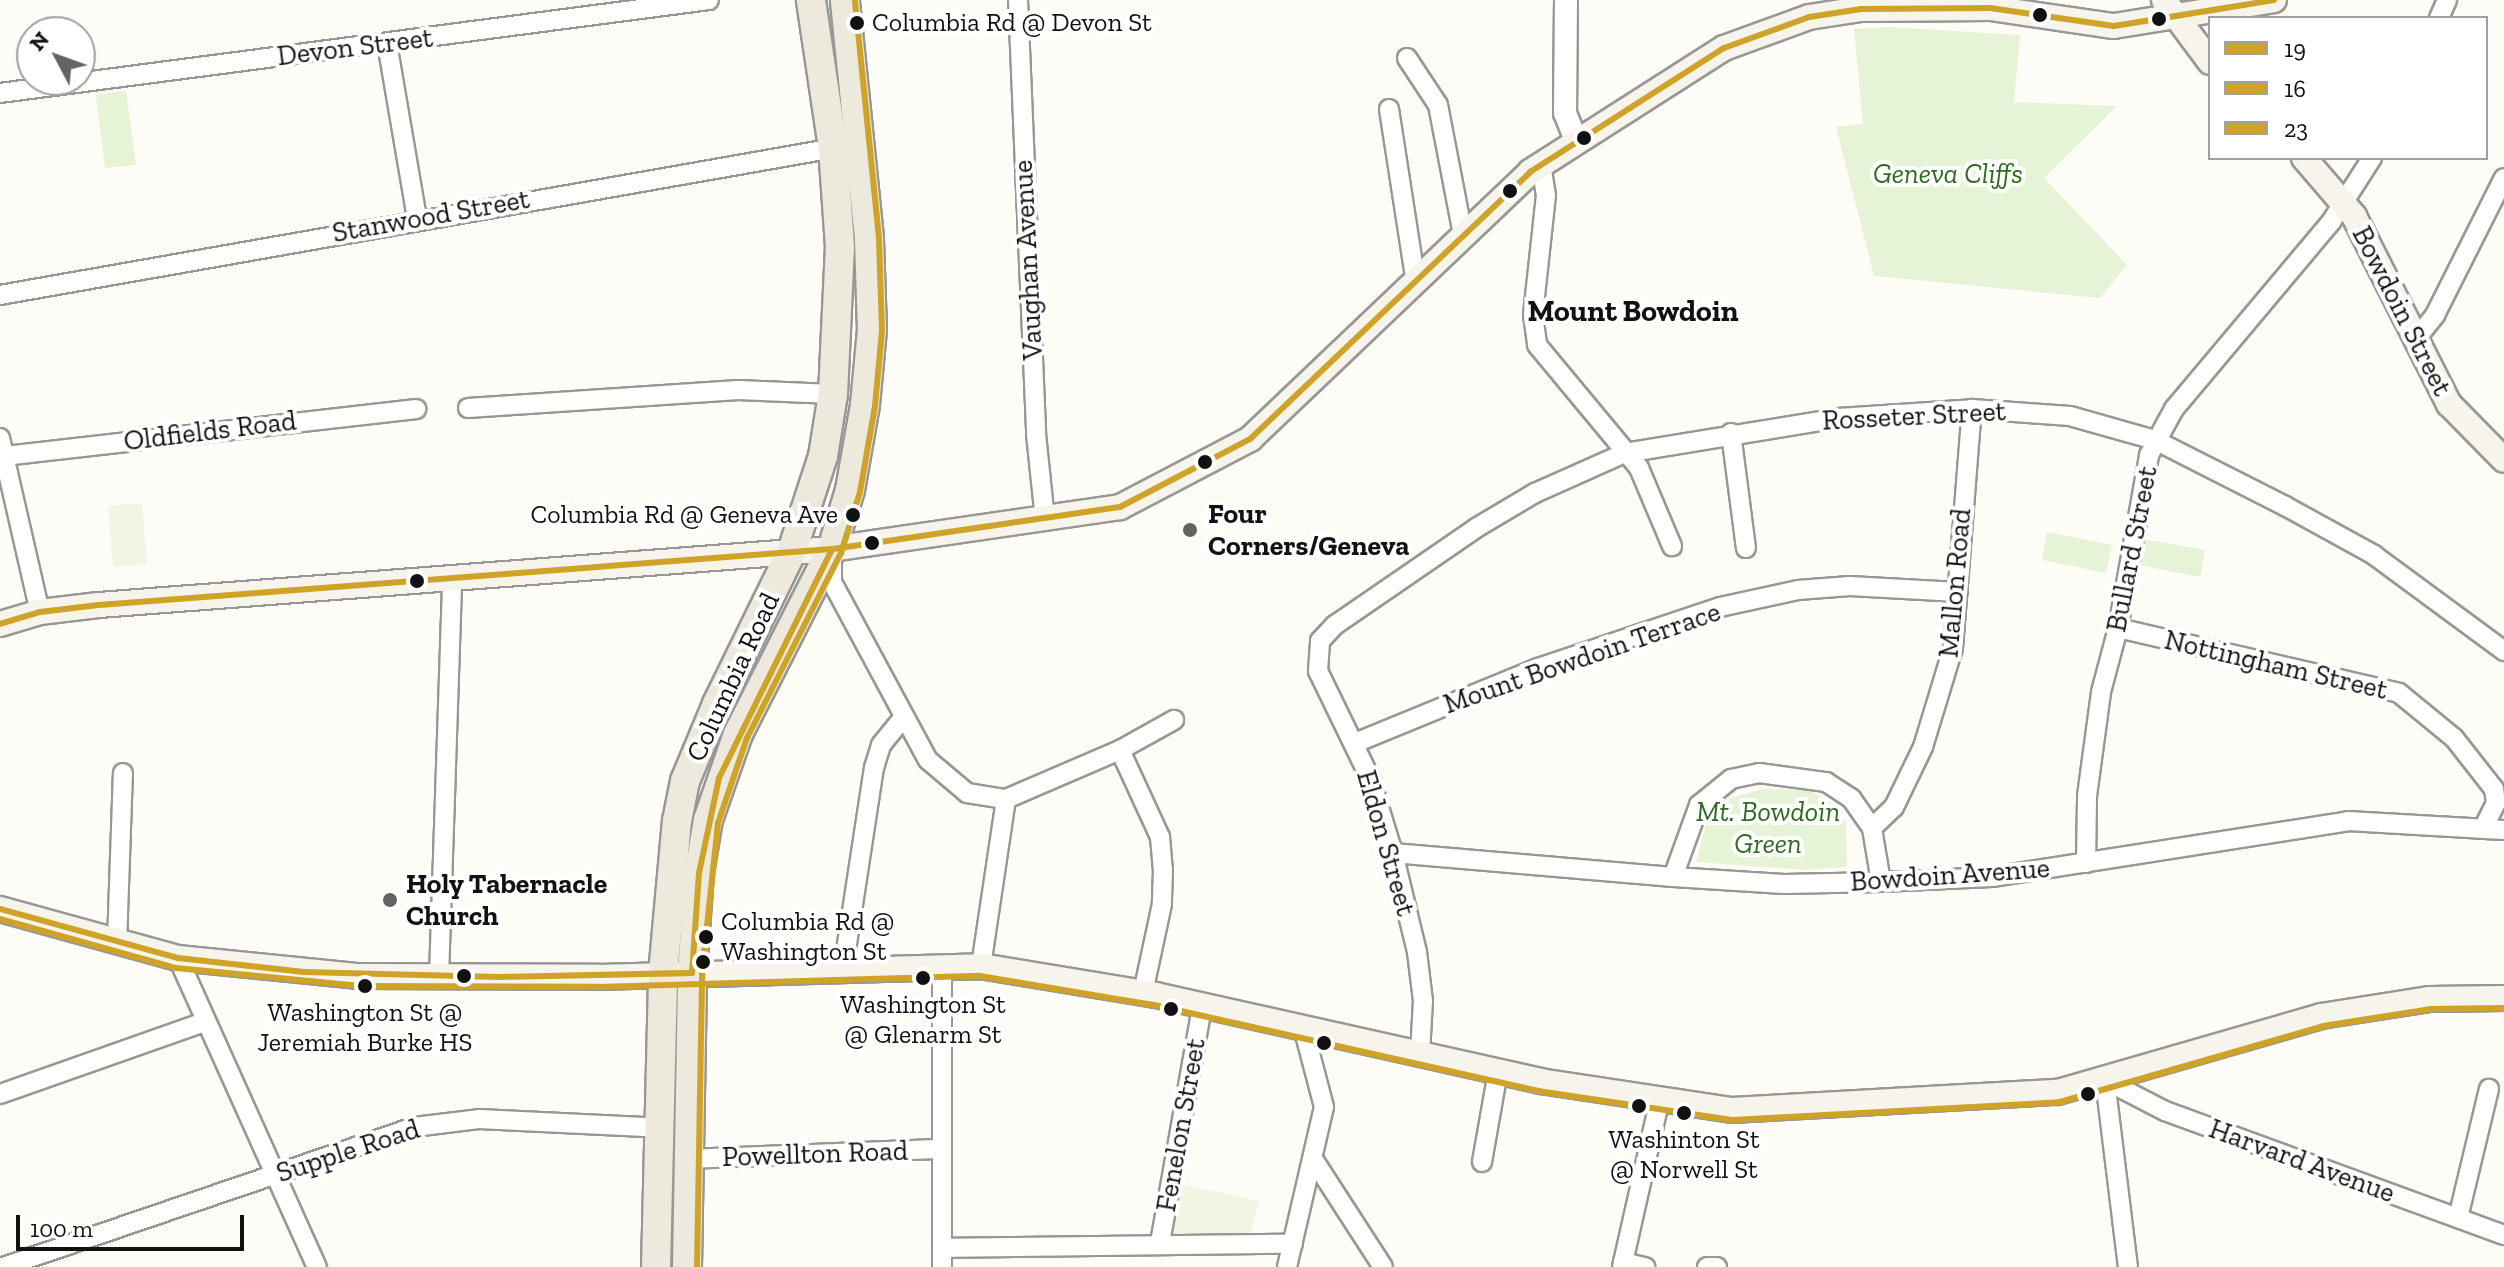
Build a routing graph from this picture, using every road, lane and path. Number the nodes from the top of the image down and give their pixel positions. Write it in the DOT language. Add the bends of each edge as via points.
graph roads {
  1 [pos="709,0"];
  2 [pos="811,0"];
  3 [pos="845,0"];
  4 [pos="1018,0"];
  5 [pos="1566,0"];
  6 [pos="2274,0"];
  7 [pos="1989,4"];
  8 [pos="2168,9"];
  9 [pos="387,43"];
  10 [pos="1407,58"];
  11 [pos="2208,59"];
  12 [pos="0,93"];
  13 [pos="1389,109"];
  14 [pos="1576,140"];
  15 [pos="864,145"];
  16 [pos="833,148"];
  17 [pos="2306,160"];
  18 [pos="2371,160"];
  19 [pos="1541,164"];
  20 [pos="2504,178"];
  21 [pos="2345,204"];
  22 [pos="417,218"];
  23 [pos="1463,235"];
  24 [pos="1416,283"];
  25 [pos="0,295"];
  26 [pos="2415,340"];
  27 [pos="833,394"];
  28 [pos="468,408"];
  29 [pos="416,409"];
  30 [pos="1972,409"];
  31 [pos="1731,433"];
  32 [pos="2155,440"];
  33 [pos="2,447"];
  34 [pos="1625,453"];
  35 [pos="2504,460"];
  36 [pos="1045,519"];
  37 [pos="1672,546"];
  38 [pos="1746,548"];
  39 [pos="832,549"];
  40 [pos="792,551"];
  41 [pos="452,578"];
  42 [pos="1958,592"];
  43 [pos="40,612"];
  44 [pos="0,624"];
  45 [pos="2118,628"];
  46 [pos="1319,642"];
  47 [pos="2504,651"];
  48 [pos="902,719"];
  49 [pos="1174,720"];
  50 [pos="1355,743"];
  51 [pos="1120,750"];
  52 [pos="123,773"];
  53 [pos="1006,799"];
  54 [pos="1872,828"];
  55 [pos="2483,828"];
  56 [pos="2504,830"];
  57 [pos="1393,853"];
  58 [pos="2086,863"];
  59 [pos="1673,877"];
  60 [pos="1881,882"];
  61 [pos="0,909"];
  62 [pos="117,943"];
  63 [pos="178,958"];
  64 [pos="981,966"];
  65 [pos="942,968"];
  66 [pos="843,970"];
  67 [pos="692,973"];
  68 [pos="663,974"];
  69 [pos="439,977"];
  70 [pos="1143,993"];
  71 [pos="2504,998"];
  72 [pos="1202,1007"];
  73 [pos="204,1022"];
  74 [pos="1303,1027"];
  75 [pos="1420,1054"];
  76 [pos="1498,1071"];
  77 [pos="2105,1080"];
  78 [pos="2489,1089"];
  79 [pos="0,1094"];
  80 [pos="1659,1103"];
  81 [pos="660,1128"];
  82 [pos="940,1149"];
  83 [pos="690,1159"];
  84 [pos="1315,1162"];
  85 [pos="1482,1162"];
  86 [pos="274,1174"];
  87 [pos="2458,1218"];
  88 [pos="2504,1235"];
  89 [pos="1160,1243"];
  90 [pos="1293,1244"];
  91 [pos="942,1258"];
  92 [pos="1623,1265"];
  93 [pos="3,1267"];
  94 [pos="317,1267"];
  95 [pos="656,1267"];
  96 [pos="687,1267"];
  97 [pos="1287,1267"];
  98 [pos="1383,1267"];
  99 [pos="1645,1267"];
  100 [pos="1707,1267"];
  101 [pos="1717,1267"];
  102 [pos="2128,1267"];
  1 -- 9 [label="street, Devon Street"];
  2 -- 16 [label="main road, Columbia Road"];
  3 -- 15 [label="main road, Columbia Road"];
  4 -- 36 [label="street, Vaughan Avenue" via="1036,434"];
  5 -- 14 [label="street" via="1565,113"];
  6 -- 8 [label="main road"];
  7 -- 8 [label="main road" via="2114,26"];
  7 -- 14 [label="main road" via="1861,9 1771,28 1724,48"];
  8 -- 11 [label="main road"];
  9 -- 12 [label="street, Devon Street"];
  9 -- 22 [label="street"];
  10 -- 23 [label="street" via="1438,105"];
  13 -- 24 [label="street"];
  14 -- 19 [label="main road"];
  15 -- 16 [label="street, Stanwood Street"];
  15 -- 39 [label="main road, Columbia Road" via="872,330 850,490"];
  16 -- 22 [label="street, Stanwood Street"];
  16 -- 27 [label="main road, Columbia Road" via="840,263"];
  17 -- 21 [label="main road, Bowdoin Street"];
  18 -- 21 [label="street, Bullard Street"];
  19 -- 23 [label="main road"];
  19 -- 34 [label="street" via="1546,195 1533,332 1551,364"];
  20 -- 26 [label="street" via="2435,315"];
  21 -- 26 [label="main road, Bowdoin Street"];
  21 -- 32 [label="street, Bullard Street" via="2174,409"];
  22 -- 25 [label="street, Stanwood Street"];
  23 -- 24 [label="main road"];
  24 -- 36 [label="main road" via="1303,392 1227,454 1120,507"];
  26 -- 35 [label="main road, Bowdoin Street" via="2449,404"];
  27 -- 28 [label="street" via="738,390"];
  27 -- 40 [label="main road, Columbia Road" via="823,456"];
  29 -- 33 [label="street, Oldfields Road"];
  30 -- 31 [label="street, Rosseter Street" via="1838,418"];
  30 -- 32 [label="street, Rosseter Street" via="2070,416"];
  30 -- 42 [label="street, Mallon Road"];
  31 -- 34 [label="street, Rosseter Street"];
  31 -- 38 [label="street"];
  32 -- 45 [label="street, Bullard Street" via="2139,490"];
  32 -- 47 [label="street, Rosseter Street" via="2374,555"];
  33 -- 43 [label="street"];
  34 -- 37 [label="street" via="1639,468"];
  34 -- 46 [label="street, Rosseter Street" via="1535,493 1476,528 1335,625"];
  36 -- 39 [label="main road"];
  39 -- 40 [label="main road"];
  39 -- 48 [label="street" via="832,582"];
  39 -- 67 [label="main road, Columbia Road" via="719,778 699,873"];
  40 -- 41 [label="main road"];
  40 -- 68 [label="main road, Columbia Road" via="685,781 669,881"];
  41 -- 43 [label="main road"];
  41 -- 69 [label="street"];
  42 -- 50 [label="street, Mount Bowdoin Terrace" via="1850,586 1798,590 1720,607 1538,668"];
  42 -- 54 [label="street, Mallon Road" via="1953,648 1923,747 1894,807"];
  43 -- 44 [label="main road"];
  45 -- 55 [label="street, Nottingham Street" via="2399,693 2454,738 2494,789 2496,803"];
  45 -- 58 [label="street, Bullard Street" via="2099,707 2087,796"];
  46 -- 50 [label="street, Eldon Street" via="1318,671"];
  48 -- 53 [label="street" via="944,777 967,793"];
  48 -- 66 [label="street" via="881,745 874,768"];
  49 -- 51 [label="street"];
  50 -- 57 [label="street, Eldon Street"];
  51 -- 53 [label="street"];
  51 -- 70 [label="street" via="1148,805 1162,859 1162,904"];
  52 -- 62 [label="street"];
  53 -- 64 [label="street"];
  54 -- 59 [label="street" via="1851,798 1826,782 1759,773 1731,779 1699,805"];
  54 -- 60 [label="street"];
  55 -- 56 [label="street, Bowdoin Avenue"];
  55 -- 58 [label="street, Bowdoin Avenue" via="2348,821"];
  57 -- 59 [label="street, Bowdoin Avenue"];
  57 -- 75 [label="street, Eldon Street" via="1417,952 1423,1001"];
  58 -- 60 [label="street, Bowdoin Avenue" via="1992,877"];
  59 -- 60 [label="street, Bowdoin Avenue" via="1784,884"];
  61 -- 62 [label="main road"];
  62 -- 63 [label="main road"];
  63 -- 69 [label="main road" via="337,975"];
  63 -- 73 [label="street"];
  64 -- 65 [label="main road"];
  64 -- 70 [label="main road"];
  65 -- 66 [label="main road"];
  65 -- 82 [label="street"];
  66 -- 67 [label="main road"];
  67 -- 68 [label="main road"];
  67 -- 83 [label="main road, Columbia Road"];
  68 -- 69 [label="main road"];
  68 -- 81 [label="main road, Columbia Road"];
  70 -- 72 [label="main road"];
  71 -- 77 [label="main road" via="2429,999 2337,1013"];
  72 -- 74 [label="main road"];
  72 -- 89 [label="street, Fenelon Street"];
  73 -- 79 [label="street"];
  73 -- 86 [label="street"];
  74 -- 75 [label="main road"];
  74 -- 84 [label="street" via="1321,1079 1324,1107"];
  75 -- 76 [label="main road"];
  76 -- 80 [label="main road"];
  76 -- 85 [label="street"];
  77 -- 80 [label="main road" via="2018,1096 1781,1109"];
  77 -- 87 [label="street, Harvard Avenue" via="2165,1111"];
  77 -- 102 [label="street"];
  78 -- 87 [label="street"];
  80 -- 92 [label="street"];
  81 -- 86 [label="street, Supple Road" via="445,1122"];
  81 -- 95 [label="main road, Columbia Road"];
  82 -- 83 [label="street, Powellton Road"];
  82 -- 91 [label="street"];
  83 -- 96 [label="main road, Columbia Road"];
  84 -- 90 [label="street"];
  84 -- 98 [label="street"];
  86 -- 93 [label="street, Supple Road"];
  86 -- 94 [label="street"];
  87 -- 88 [label="street, Harvard Avenue"];
  89 -- 90 [label="street"];
  89 -- 91 [label="street"];
  90 -- 97 [label="street"];
  92 -- 99 [label="street"];
  100 -- 101 [label="street"];
}
